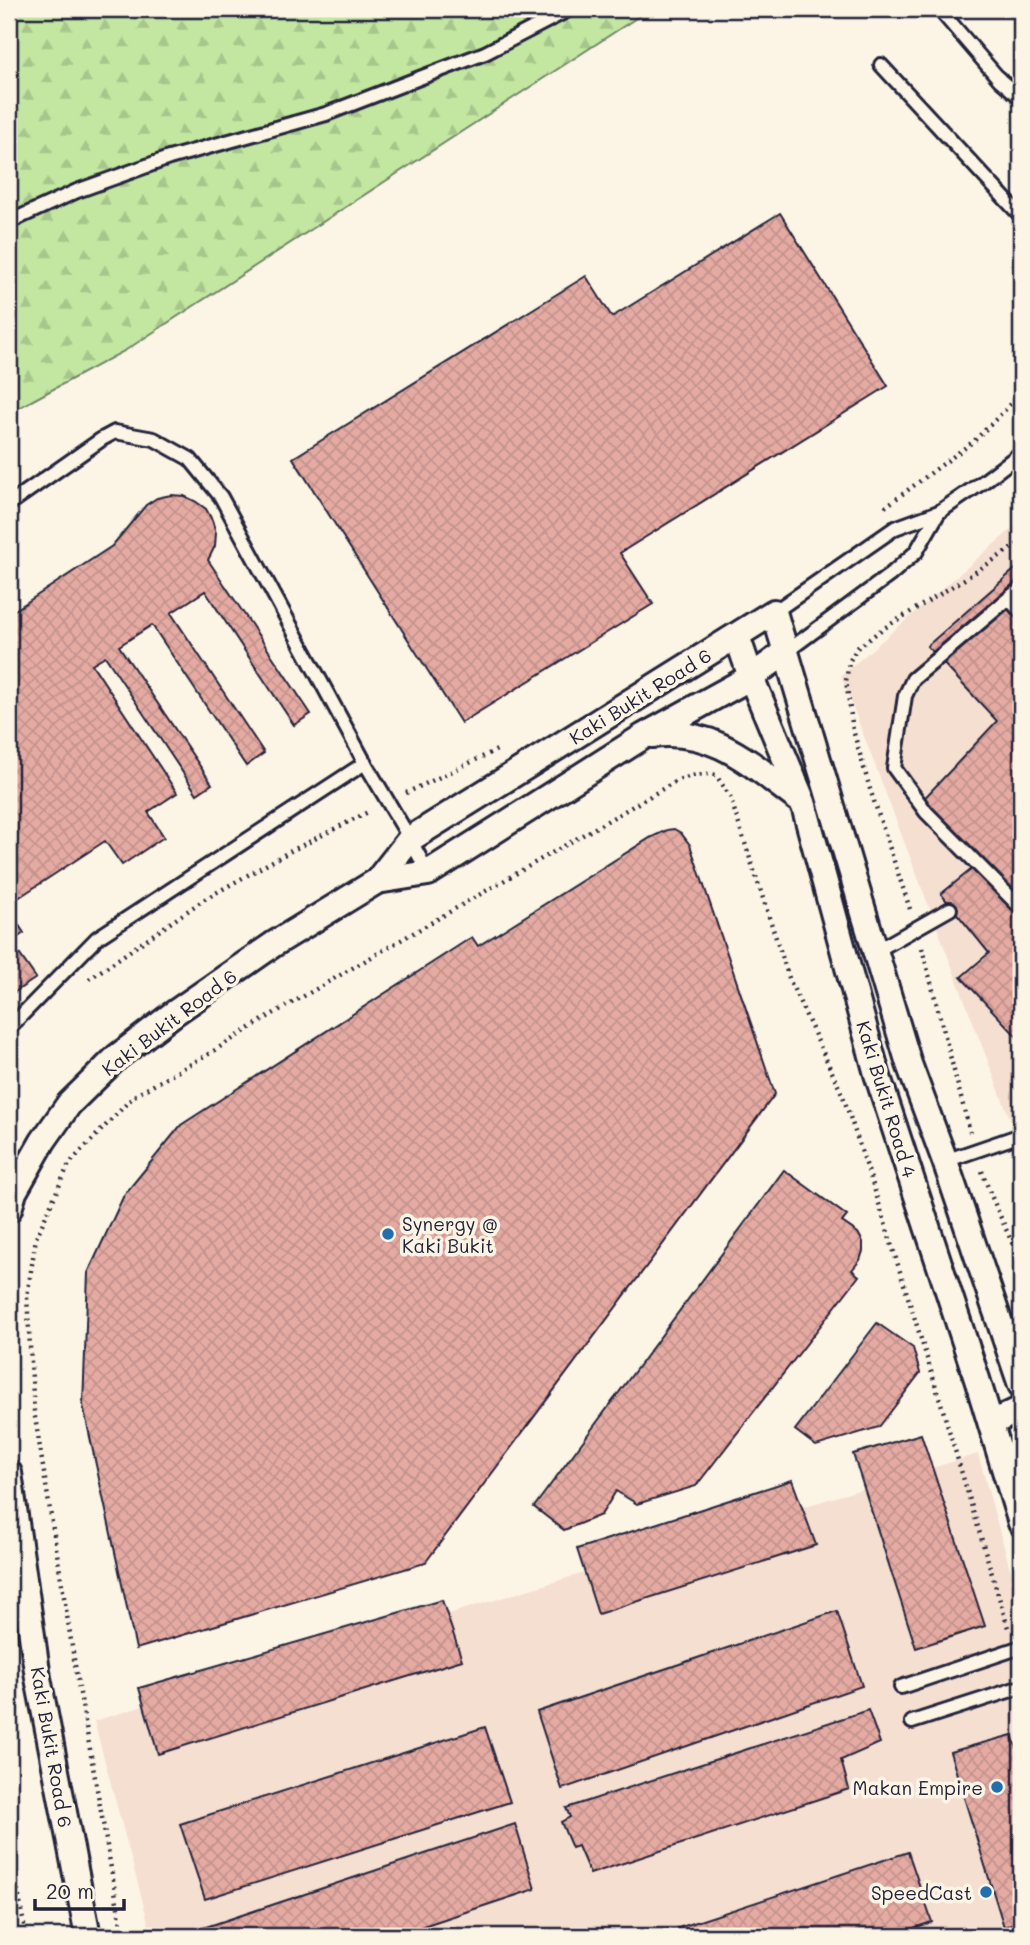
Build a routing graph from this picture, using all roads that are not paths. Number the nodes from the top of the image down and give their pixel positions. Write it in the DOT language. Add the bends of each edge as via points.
graph roads {
  1 [pos="570,9"];
  2 [pos="939,9"];
  3 [pos="881,65"];
  4 [pos="1021,99"];
  5 [pos="1021,216"];
  6 [pos="9,222"];
  7 [pos="1021,453"];
  8 [pos="9,504"];
  9 [pos="939,512"];
  10 [pos="1021,588"];
  11 [pos="1009,599"];
  12 [pos="1021,611"];
  13 [pos="774,612"];
  14 [pos="737,636"];
  15 [pos="786,652"];
  16 [pos="751,677"];
  17 [pos="644,736"];
  18 [pos="365,763"];
  19 [pos="803,802"];
  20 [pos="411,839"];
  21 [pos="428,873"];
  22 [pos="377,881"];
  23 [pos="1021,908"];
  24 [pos="950,909"];
  25 [pos="876,951"];
  26 [pos="9,1028"];
  27 [pos="1021,1135"];
  28 [pos="945,1161"];
  29 [pos="9,1206"];
  30 [pos="1019,1371"];
  31 [pos="977,1379"];
  32 [pos="1021,1409"];
  33 [pos="991,1423"];
  34 [pos="9,1473"];
  35 [pos="1021,1523"];
  36 [pos="1018,1648"];
  37 [pos="901,1686"];
  38 [pos="1021,1687"];
  39 [pos="912,1722"];
  40 [pos="88,1936"];
  1 -- 6 [label="lane" via="485,53 326,114 169,158 77,191"];
  2 -- 4 [label="lane"];
  3 -- 5 [label="lane"];
  7 -- 9 [label="lane"];
  8 -- 18 [label="lane" via="115,432 154,439 190,458 221,496"];
  9 -- 13 [label="lane" via="895,528"];
  9 -- 15 [label="lane" via="916,552"];
  10 -- 11 [label="lane"];
  11 -- 12 [label="lane"];
  11 -- 23 [label="lane" via="912,678 894,768 926,812"];
  13 -- 14 [label="street"];
  13 -- 15 [label="street, Kaki Bukit Road 4"];
  14 -- 16 [label="street, Kaki Bukit Road 4"];
  14 -- 20 [label="street, Kaki Bukit Road 6"];
  15 -- 16 [label="street"];
  15 -- 25 [label="street, Kaki Bukit Road 4"];
  16 -- 17 [label="street, Kaki Bukit Road 6"];
  16 -- 19 [label="street, Kaki Bukit Road 4"];
  17 -- 19 [label="street" via="694,735 720,744"];
  17 -- 21 [label="street, Kaki Bukit Road 6"];
  18 -- 20 [label="lane"];
  18 -- 26 [label="lane" via="97,937"];
  19 -- 31 [label="street, Kaki Bukit Road 4" via="877,1074"];
  20 -- 21 [label="lane"];
  20 -- 22 [label="street, Kaki Bukit Road 6"];
  21 -- 22 [label="street, Kaki Bukit Road 6"];
  22 -- 29 [label="street, Kaki Bukit Road 6" via="274,944 117,1057 69,1104 43,1141"];
  24 -- 25 [label="lane"];
  25 -- 28 [label="street, Kaki Bukit Road 4" via="909,1064"];
  27 -- 28 [label="lane"];
  28 -- 30 [label="street, Kaki Bukit Road 4"];
  30 -- 31 [label="street"];
  31 -- 33 [label="street, Kaki Bukit Road 4"];
  32 -- 33 [label="street"];
  33 -- 35 [label="street, Kaki Bukit Road 4"];
  34 -- 40 [label="street, Kaki Bukit Road 6" via="38,1678"];
  36 -- 37 [label="lane"];
  38 -- 39 [label="lane"];
}
